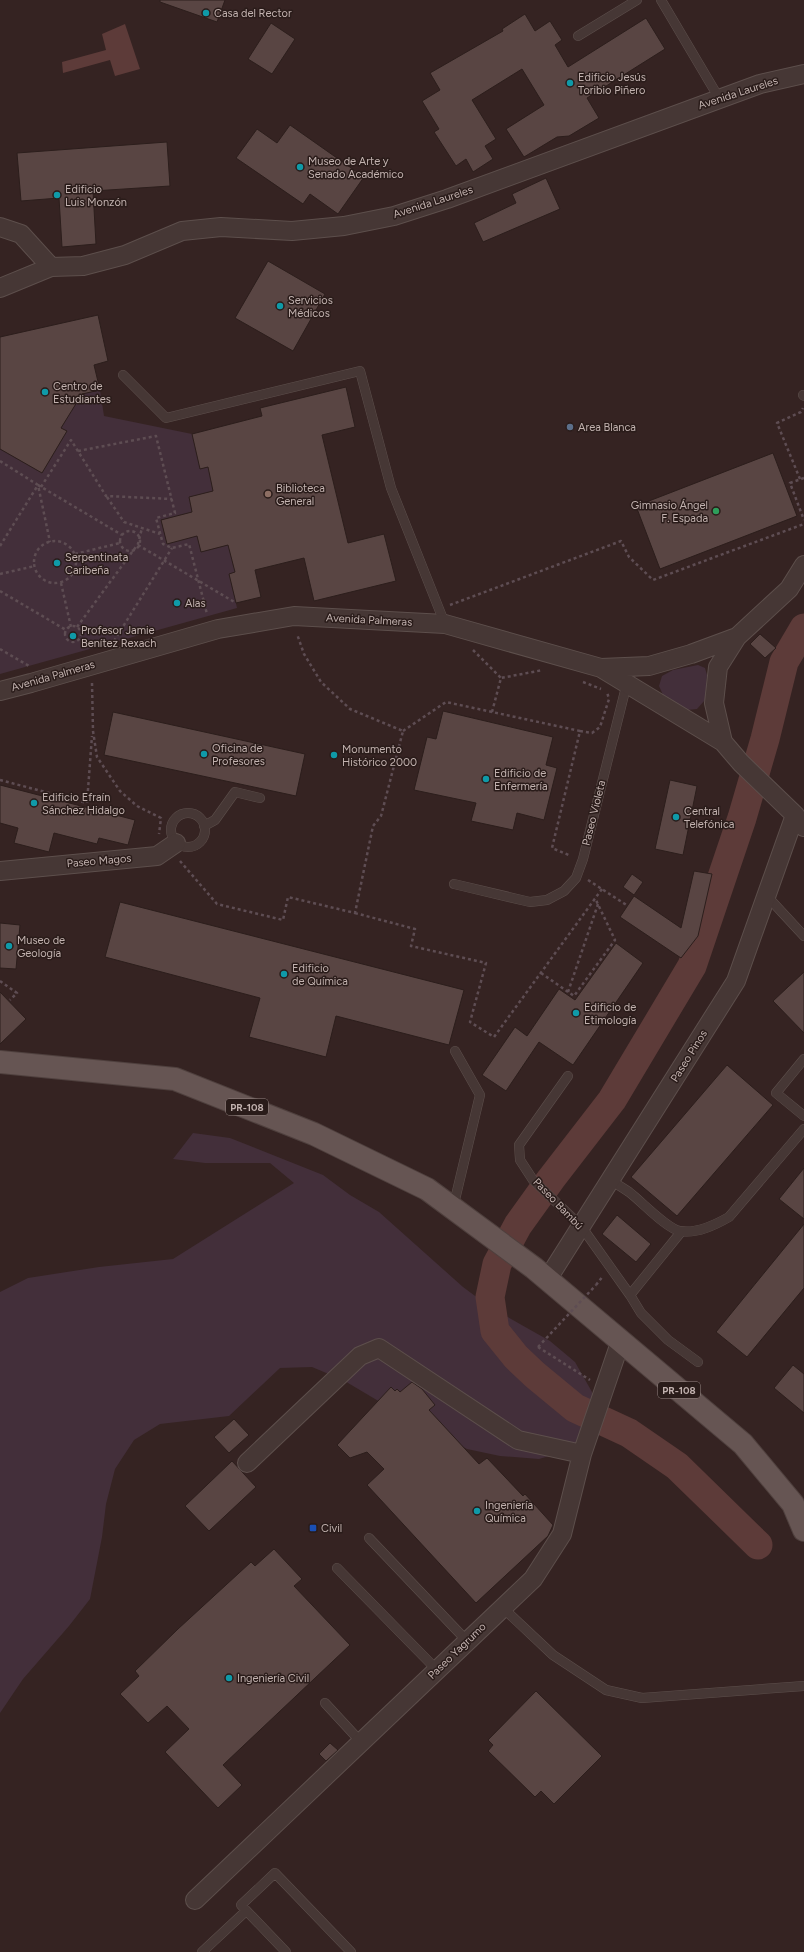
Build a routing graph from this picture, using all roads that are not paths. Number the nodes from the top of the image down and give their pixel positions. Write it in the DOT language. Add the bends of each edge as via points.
graph roads {
  1 [pos="637,0"];
  2 [pos="661,0"];
  3 [pos="578,36"];
  4 [pos="804,74"];
  5 [pos="720,98"];
  6 [pos="0,227"];
  7 [pos="51,267"];
  8 [pos="0,288"];
  9 [pos="124,375"];
  10 [pos="804,565"];
  11 [pos="445,624"];
  12 [pos="737,637"];
  13 [pos="601,668"];
  14 [pos="626,683"];
  15 [pos="0,690"];
  16 [pos="723,742"];
  17 [pos="260,798"];
  18 [pos="799,821"];
  19 [pos="204,826"];
  20 [pos="172,846"];
  21 [pos="0,863"];
  22 [pos="18,868"];
  23 [pos="0,871"];
  24 [pos="454,884"];
  25 [pos="766,895"];
  26 [pos="804,936"];
  27 [pos="455,1051"];
  28 [pos="804,1060"];
  29 [pos="0,1062"];
  30 [pos="568,1076"];
  31 [pos="804,1116"];
  32 [pos="804,1129"];
  33 [pos="611,1181"];
  34 [pos="453,1208"];
  35 [pos="580,1226"];
  36 [pos="681,1232"];
  37 [pos="540,1274"];
  38 [pos="630,1295"];
  39 [pos="621,1340"];
  40 [pos="698,1362"];
  41 [pos="582,1454"];
  42 [pos="247,1463"];
  43 [pos="804,1530"];
  44 [pos="370,1538"];
  45 [pos="337,1568"];
  46 [pos="503,1608"];
  47 [pos="467,1641"];
  48 [pos="437,1670"];
  49 [pos="804,1686"];
  50 [pos="325,1703"];
  51 [pos="361,1742"];
  52 [pos="195,1900"];
  53 [pos="246,1911"];
  54 [pos="202,1952"];
  55 [pos="286,1952"];
  56 [pos="351,1952"];
  1 -- 3 [label="lane"];
  2 -- 5 [label="lane"];
  4 -- 5 [label="street, Avenida Laureles" via="760,84"];
  5 -- 7 [label="street, Avenida Laureles" via="447,199 394,216 344,226 292,231 221,227 182,231 125,255 83,266"];
  6 -- 7 [label="street" via="21,234"];
  7 -- 8 [label="street"];
  9 -- 11 [label="lane" via="166,418 360,371 391,488"];
  10 -- 12 [label="street, Avenida Palmeras" via="789,588"];
  11 -- 13 [label="street, Avenida Palmeras"];
  11 -- 15 [label="street, Avenida Palmeras" via="294,616 218,629 32,684"];
  12 -- 13 [label="street, Avenida Palmeras" via="692,654 649,666"];
  12 -- 16 [label="street, Avenida Palmeras" via="718,667 714,703"];
  13 -- 14 [label="street"];
  14 -- 16 [label="street"];
  14 -- 24 [label="lane, Paseo Violeta" via="576,878 564,891 547,900 530,902"];
  16 -- 18 [label="street" via="740,763"];
  17 -- 19 [label="lane" via="235,792 215,820"];
  18 -- 25 [label="street, Paseo Pinos"];
  19 -- 20 [label="lane" via="206,834 198,846"];
  19 -- 20 [label="lane" via="203,820 194,813 182,814 173,821 170,833"];
  20 -- 22 [label="street, Paseo Magos" via="157,856"];
  21 -- 22 [label="street, Paseo Magos"];
  22 -- 23 [label="street, Paseo Magos"];
  25 -- 26 [label="lane"];
  25 -- 33 [label="street, Paseo Pinos" via="736,981"];
  27 -- 34 [label="lane" via="480,1095"];
  28 -- 31 [label="lane" via="776,1093"];
  29 -- 34 [label="main road, PR-108" via="175,1079 314,1134 427,1189"];
  30 -- 35 [label="lane, Paseo Bambú" via="519,1144 520,1160 533,1180"];
  32 -- 36 [label="lane" via="729,1217 714,1226"];
  33 -- 35 [label="street, Paseo Pinos"];
  33 -- 36 [label="lane"];
  34 -- 37 [label="main road, PR-108"];
  35 -- 37 [label="street, Paseo Pinos"];
  35 -- 38 [label="lane, Paseo Bambú"];
  36 -- 38 [label="lane"];
  37 -- 39 [label="main road, PR-108"];
  38 -- 40 [label="lane, Paseo Bambú" via="641,1313 668,1340"];
  39 -- 41 [label="street, Paseo Yagrumo"];
  39 -- 43 [label="main road, PR-108" via="743,1444 793,1504"];
  41 -- 42 [label="street" via="518,1440 379,1348 360,1356"];
  41 -- 46 [label="street, Paseo Yagrumo" via="562,1534 534,1579"];
  44 -- 47 [label="lane"];
  45 -- 48 [label="lane"];
  46 -- 47 [label="street, Paseo Yagrumo"];
  46 -- 49 [label="lane" via="553,1655 606,1690 642,1698"];
  47 -- 48 [label="street, Paseo Yagrumo"];
  48 -- 51 [label="street, Paseo Yagrumo"];
  50 -- 51 [label="lane"];
  51 -- 52 [label="street, Paseo Yagrumo"];
  53 -- 54 [label="lane"];
  53 -- 55 [label="lane"];
  53 -- 56 [label="lane" via="241,1905 275,1872"];
}
